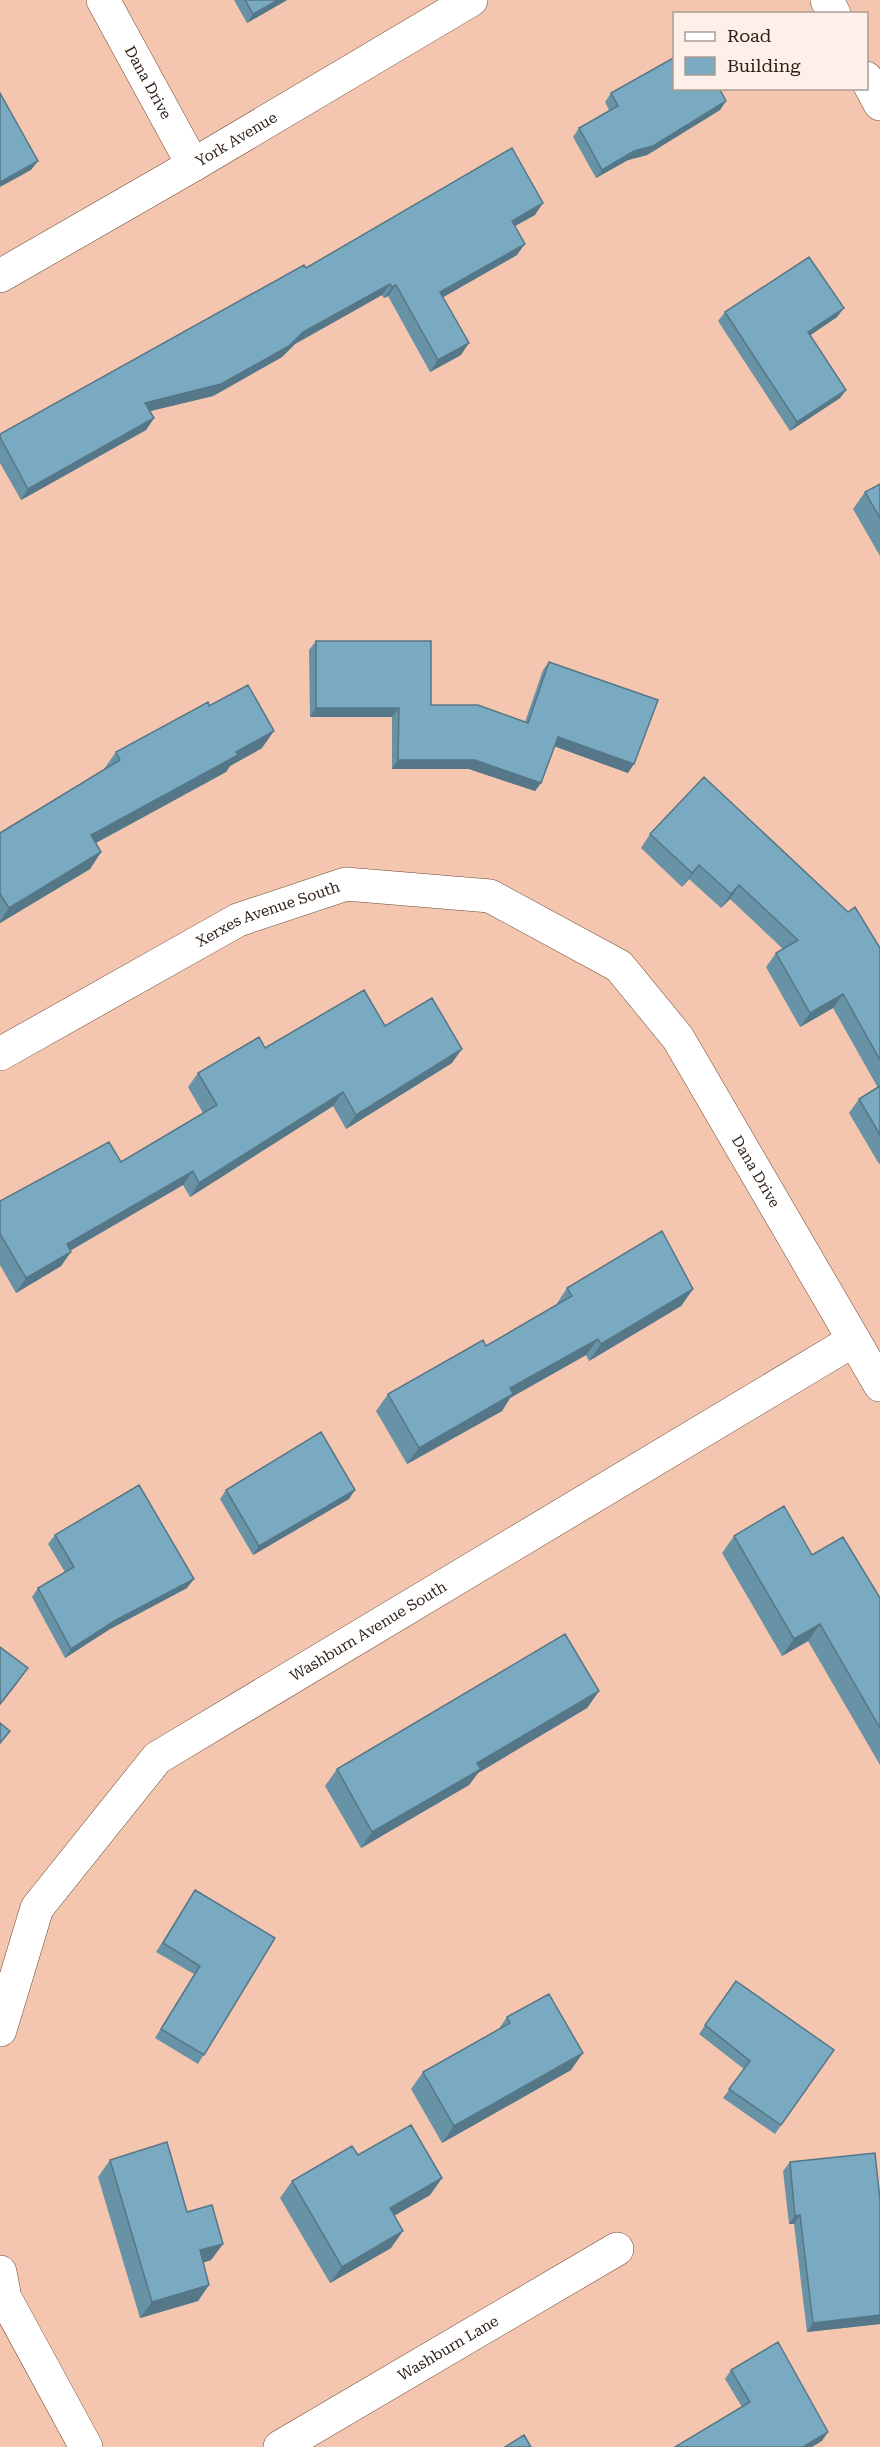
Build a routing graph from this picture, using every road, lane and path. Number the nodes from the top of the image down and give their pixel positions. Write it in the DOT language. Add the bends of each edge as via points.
graph roads {
  1 [pos="103,0"];
  2 [pos="471,0"];
  3 [pos="868,80"];
  4 [pos="880,104"];
  5 [pos="193,165"];
  6 [pos="0,276"];
  7 [pos="618,966"];
  8 [pos="0,1054"];
  9 [pos="854,1340"];
  10 [pos="880,1385"];
  11 [pos="0,2030"];
  12 [pos="617,2249"];
  13 [pos="0,2272"];
  14 [pos="87,2447"];
  15 [pos="280,2447"];
  1 -- 5 [label="street, Dana Drive"];
  2 -- 5 [label="street, York Avenue"];
  3 -- 4 [label="street"];
  5 -- 6 [label="street, York Avenue"];
  7 -- 8 [label="street, Xerxes Avenue South" via="490,896 345,885 238,920"];
  7 -- 9 [label="street, Dana Drive" via="678,1038"];
  9 -- 10 [label="street, Dana Drive"];
  9 -- 11 [label="street, Washburn Avenue South" via="157,1758 37,1908"];
  12 -- 15 [label="street, Washburn Lane"];
  13 -- 14 [label="street" via="5,2298"];
}
